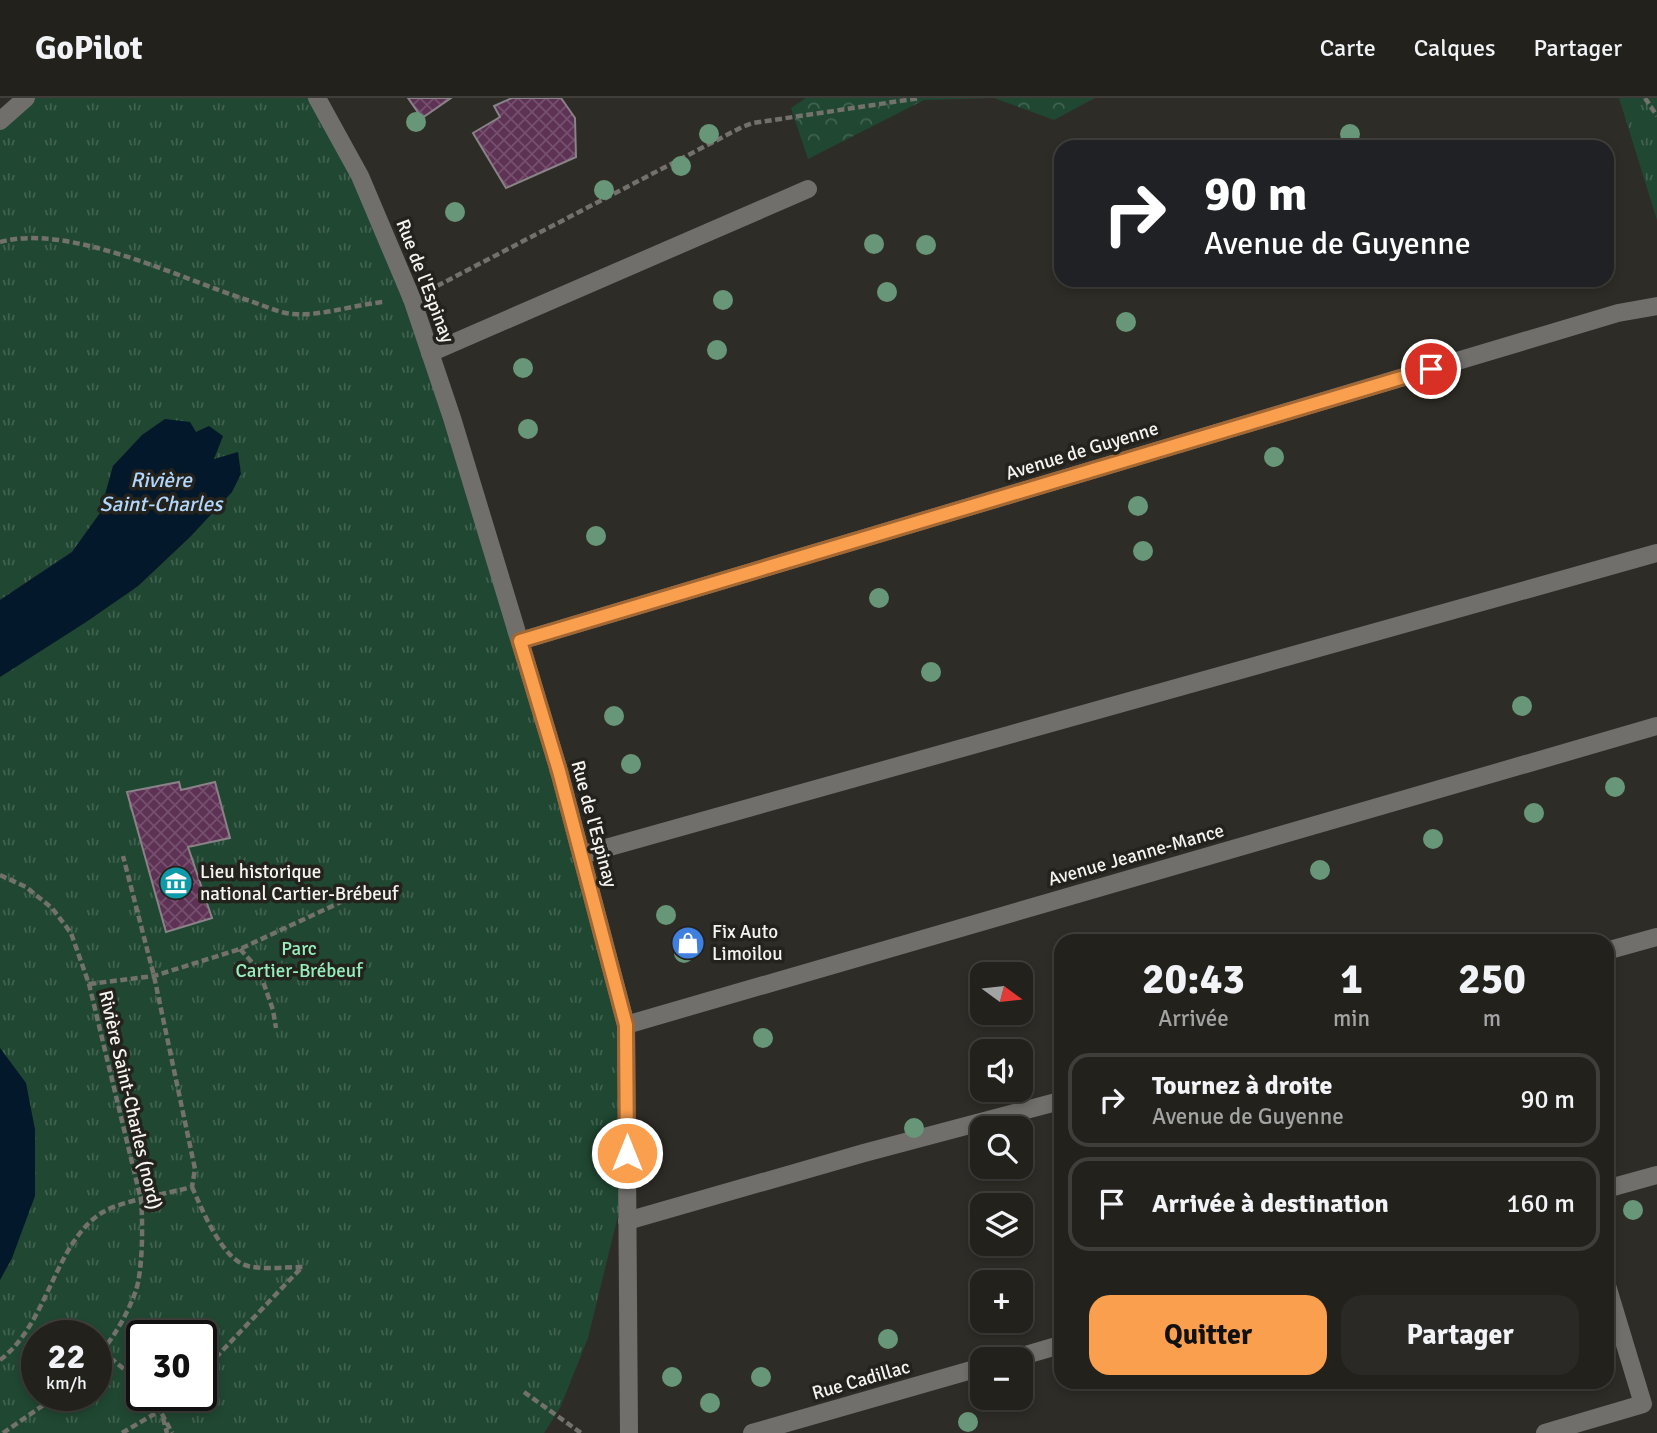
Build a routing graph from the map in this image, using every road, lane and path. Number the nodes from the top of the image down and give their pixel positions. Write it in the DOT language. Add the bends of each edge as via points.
graph roads {
  1 [pos="26,98"];
  2 [pos="317,98"];
  3 [pos="920,98"];
  4 [pos="1645,98"];
  5 [pos="1657,116"];
  6 [pos="0,121"];
  7 [pos="808,190"];
  8 [pos="0,242"];
  9 [pos="412,299"];
  10 [pos="1657,306"];
  11 [pos="430,353"];
  12 [pos="1657,553"];
  13 [pos="520,641"];
  14 [pos="1657,726"];
  15 [pos="581,855"];
  16 [pos="123,856"];
  17 [pos="0,875"];
  18 [pos="341,902"];
  19 [pos="1657,937"];
  20 [pos="240,949"];
  21 [pos="1614,949"];
  22 [pos="154,976"];
  23 [pos="89,984"];
  24 [pos="626,1025"];
  25 [pos="276,1028"];
  26 [pos="1054,1103"];
  27 [pos="1657,1175"];
  28 [pos="192,1187"];
  29 [pos="1614,1187"];
  30 [pos="141,1200"];
  31 [pos="627,1221"];
  32 [pos="1614,1308"];
  33 [pos="112,1339"];
  34 [pos="1054,1347"];
  35 [pos="1033,1353"];
  36 [pos="217,1356"];
  37 [pos="112,1359"];
  38 [pos="0,1360"];
  39 [pos="970,1370"];
  40 [pos="126,1371"];
  41 [pos="524,1392"];
  42 [pos="35,1411"];
  43 [pos="159,1411"];
  44 [pos="161,1411"];
  45 [pos="162,1411"];
  46 [pos="3,1433"];
  47 [pos="122,1433"];
  48 [pos="167,1433"];
  49 [pos="173,1433"];
  50 [pos="581,1433"];
  51 [pos="629,1433"];
  52 [pos="752,1433"];
  53 [pos="1545,1433"];
  1 -- 6 [label="street"];
  2 -- 9 [label="street, Rue de l'Espinay" via="360,176"];
  3 -- 9 [label="path" via="742,127"];
  4 -- 5 [label="path"];
  7 -- 11 [label="street"];
  8 -- 9 [label="path" via="15,237 67,240 291,314"];
  9 -- 11 [label="street, Rue de l'Espinay"];
  10 -- 13 [label="street, Avenue de Guyenne" via="1618,313"];
  11 -- 13 [label="street, Rue de l'Espinay"];
  12 -- 15 [label="street"];
  13 -- 15 [label="street, Rue de l'Espinay"];
  14 -- 24 [label="street, Avenue Jeanne-Mance"];
  15 -- 24 [label="street, Rue de l'Espinay"];
  16 -- 22 [label="path"];
  17 -- 23 [label="path, Rivière Saint-Charles (nord)" via="26,887 52,908 71,933"];
  18 -- 20 [label="path"];
  19 -- 21 [label="street"];
  20 -- 22 [label="path"];
  20 -- 25 [label="path" via="258,971"];
  22 -- 23 [label="path"];
  22 -- 28 [label="path" via="195,1169"];
  23 -- 30 [label="path, Rivière Saint-Charles (nord)"];
  24 -- 31 [label="street, Rue de l'Espinay"];
  26 -- 31 [label="street"];
  27 -- 29 [label="street"];
  28 -- 30 [label="path"];
  28 -- 36 [label="path" via="228,1253 245,1266 303,1267"];
  30 -- 33 [label="path, Rivière Saint-Charles (nord)" via="144,1225 137,1290"];
  30 -- 38 [label="path" via="107,1210 89,1222 61,1263 35,1320"];
  31 -- 51 [label="street, Rue de l'Espinay"];
  32 -- 53 [label="street" via="1643,1404"];
  34 -- 35 [label="street"];
  37 -- 40 [label="path"];
  39 -- 52 [label="street, Rue Cadillac"];
  41 -- 50 [label="path"];
  42 -- 46 [label="path"];
  43 -- 47 [label="path"];
  44 -- 48 [label="path"];
  45 -- 49 [label="path"];
}
